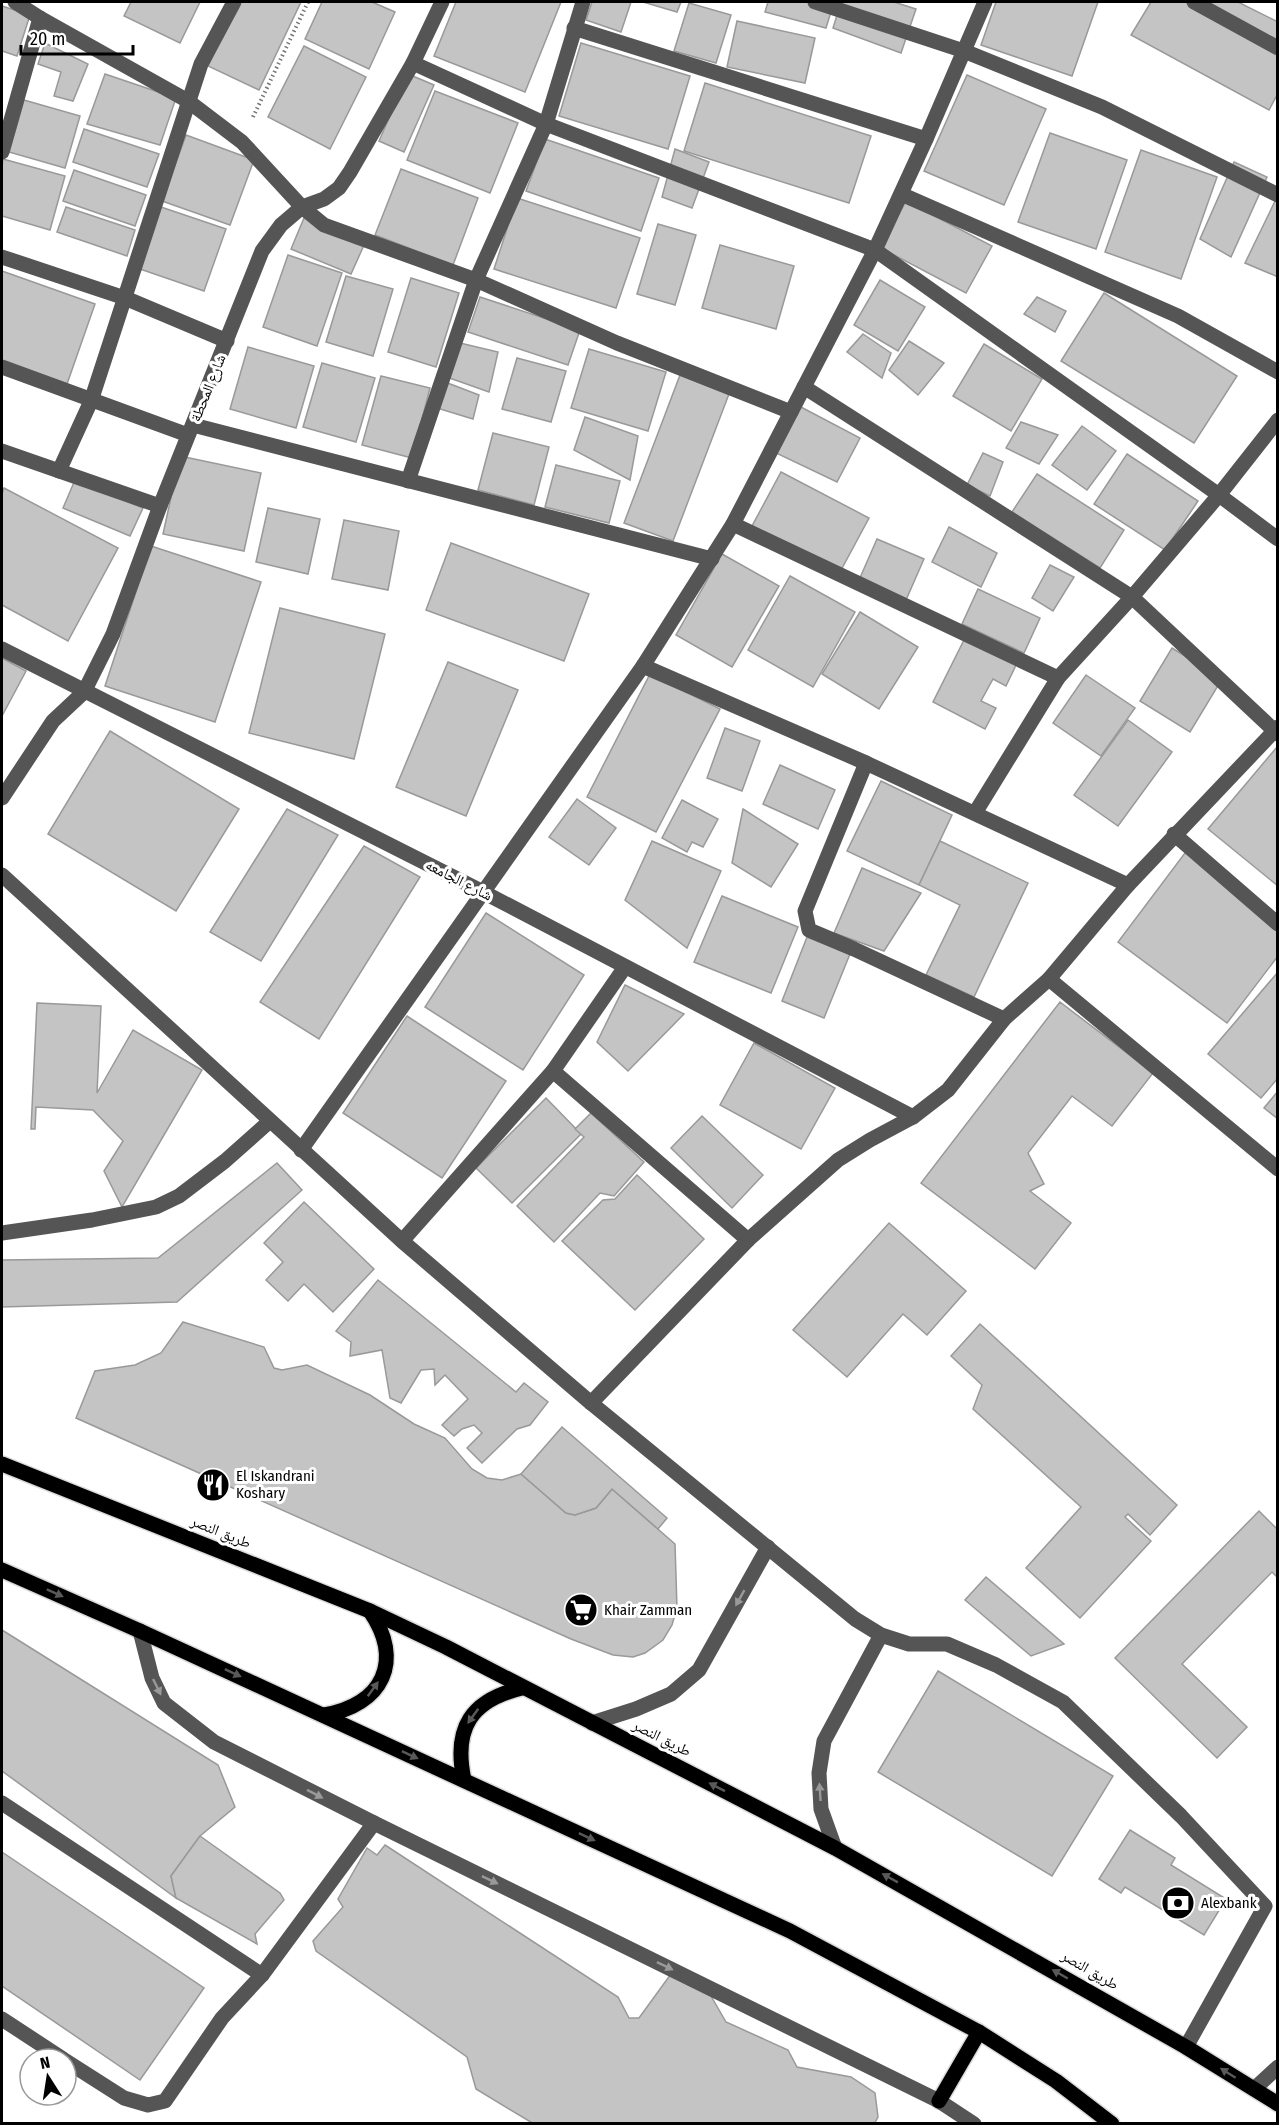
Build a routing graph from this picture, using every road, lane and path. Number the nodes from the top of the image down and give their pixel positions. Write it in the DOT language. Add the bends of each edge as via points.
graph roads {
  1 [pos="15,2"];
  2 [pos="234,2"];
  3 [pos="308,2"];
  4 [pos="442,2"];
  5 [pos="583,2"];
  6 [pos="816,2"];
  7 [pos="985,2"];
  8 [pos="1198,2"];
  9 [pos="40,18"];
  10 [pos="574,28"];
  11 [pos="1278,48"];
  12 [pos="964,51"];
  13 [pos="413,63"];
  14 [pos="188,101"];
  15 [pos="8,106"];
  16 [pos="546,124"];
  17 [pos="926,139"];
  18 [pos="242,142"];
  19 [pos="2,152"];
  20 [pos="901,194"];
  21 [pos="1278,195"];
  22 [pos="302,207"];
  23 [pos="875,250"];
  24 [pos="2,257"];
  25 [pos="476,280"];
  26 [pos="125,298"];
  27 [pos="227,341"];
  28 [pos="2,367"];
  29 [pos="1278,372"];
  30 [pos="804,387"];
  31 [pos="91,401"];
  32 [pos="791,412"];
  33 [pos="1278,420"];
  34 [pos="190,430"];
  35 [pos="2,451"];
  36 [pos="59,471"];
  37 [pos="408,481"];
  38 [pos="1219,495"];
  39 [pos="160,506"];
  40 [pos="733,524"];
  41 [pos="1278,539"];
  42 [pos="712,559"];
  43 [pos="1132,597"];
  44 [pos="2,649"];
  45 [pos="643,666"];
  46 [pos="1058,678"];
  47 [pos="84,692"];
  48 [pos="1276,731"];
  49 [pos="866,763"];
  50 [pos="2,798"];
  51 [pos="975,813"];
  52 [pos="1174,834"];
  53 [pos="2,875"];
  54 [pos="1128,885"];
  55 [pos="483,892"];
  56 [pos="1278,924"];
  57 [pos="625,968"];
  58 [pos="1049,979"];
  59 [pos="1005,1019"];
  60 [pos="553,1071"];
  61 [pos="913,1117"];
  62 [pos="270,1121"];
  63 [pos="301,1150"];
  64 [pos="1278,1169"];
  65 [pos="2,1233"];
  66 [pos="748,1240"];
  67 [pos="402,1241"];
  68 [pos="591,1403"];
  69 [pos="2,1464"];
  70 [pos="768,1547"];
  71 [pos="2,1570"];
  72 [pos="370,1611"];
  73 [pos="140,1631"];
  74 [pos="881,1635"];
  75 [pos="522,1688"];
  76 [pos="324,1715"];
  77 [pos="592,1723"];
  78 [pos="464,1780"];
  79 [pos="2,1803"];
  80 [pos="374,1823"];
  81 [pos="835,1848"];
  82 [pos="262,1975"];
  83 [pos="2,2019"];
  84 [pos="979,2032"];
  85 [pos="45,2047"];
  86 [pos="1186,2047"];
  87 [pos="1278,2067"];
  88 [pos="78,2068"];
  89 [pos="1254,2089"];
  90 [pos="939,2101"];
  91 [pos="1278,2104"];
  92 [pos="974,2124"];
  93 [pos="1112,2124"];
  1 -- 9 [label="street"];
  2 -- 14 [label="street" via="201,64"];
  3 -- 18 [label="path"];
  4 -- 13 [label="street, شارع المحطة"];
  5 -- 10 [label="street"];
  6 -- 12 [label="street"];
  7 -- 12 [label="street"];
  8 -- 11 [label="street"];
  9 -- 14 [label="street"];
  9 -- 15 [label="street"];
  10 -- 16 [label="street"];
  10 -- 17 [label="street"];
  12 -- 17 [label="street"];
  12 -- 21 [label="street" via="1102,107"];
  13 -- 16 [label="street"];
  13 -- 22 [label="street, شارع المحطة" via="339,188"];
  14 -- 18 [label="street"];
  14 -- 26 [label="street"];
  15 -- 19 [label="street"];
  16 -- 23 [label="street"];
  16 -- 25 [label="street"];
  17 -- 20 [label="street"];
  18 -- 22 [label="street"];
  20 -- 23 [label="street"];
  20 -- 29 [label="street" via="1178,316"];
  22 -- 25 [label="street" via="324,225"];
  22 -- 27 [label="street, شارع المحطة" via="262,251"];
  23 -- 30 [label="street"];
  23 -- 38 [label="street"];
  24 -- 26 [label="street"];
  25 -- 32 [label="street" via="617,343"];
  25 -- 37 [label="street"];
  26 -- 27 [label="street"];
  26 -- 31 [label="street"];
  27 -- 34 [label="street, شارع المحطة"];
  28 -- 31 [label="street"];
  30 -- 32 [label="street"];
  30 -- 43 [label="street"];
  31 -- 34 [label="street"];
  31 -- 36 [label="street"];
  32 -- 40 [label="street"];
  33 -- 38 [label="street"];
  34 -- 37 [label="street"];
  34 -- 39 [label="street, شارع المحطة"];
  35 -- 36 [label="street"];
  36 -- 39 [label="street"];
  37 -- 42 [label="street"];
  38 -- 41 [label="street"];
  38 -- 43 [label="street"];
  39 -- 47 [label="street, شارع المحطة" via="113,634"];
  40 -- 42 [label="street"];
  40 -- 46 [label="street"];
  42 -- 45 [label="street"];
  43 -- 46 [label="street"];
  43 -- 48 [label="street"];
  44 -- 47 [label="street, شارع الجامعه"];
  45 -- 49 [label="street"];
  45 -- 55 [label="street"];
  46 -- 51 [label="street"];
  47 -- 50 [label="street, شارع المحطة" via="53,721"];
  47 -- 55 [label="street, شارع الجامعه"];
  48 -- 52 [label="street"];
  49 -- 51 [label="street"];
  49 -- 59 [label="street" via="805,911 809,930"];
  51 -- 54 [label="street"];
  52 -- 54 [label="street"];
  52 -- 56 [label="street"];
  53 -- 62 [label="street"];
  54 -- 58 [label="street"];
  55 -- 57 [label="street, شارع الجامعه"];
  55 -- 63 [label="street"];
  57 -- 60 [label="street"];
  57 -- 61 [label="street, شارع الجامعه"];
  58 -- 59 [label="street"];
  58 -- 64 [label="street"];
  59 -- 61 [label="street" via="948,1089"];
  60 -- 66 [label="street"];
  60 -- 67 [label="street"];
  61 -- 66 [label="street" via="838,1160"];
  62 -- 63 [label="street"];
  62 -- 65 [label="street" via="225,1161 156,1208"];
  63 -- 67 [label="street"];
  66 -- 68 [label="street"];
  67 -- 68 [label="street"];
  68 -- 70 [label="street"];
  69 -- 72 [label="main road, طريق النصر"];
  70 -- 74 [label="street" via="855,1619"];
  70 -- 77 [label="street, one-way" via="699,1670 671,1694"];
  71 -- 73 [label="main road, one-way"];
  72 -- 75 [label="main road, طريق النصر"];
  76 -- 72 [label="main road, one-way" via="344,1712 363,1702 377,1687 385,1668 387,1648"];
  73 -- 76 [label="main road, one-way"];
  73 -- 80 [label="street, one-way" via="152,1678 165,1703 214,1743"];
  81 -- 74 [label="street, one-way" via="821,1809 819,1773 824,1741"];
  74 -- 86 [label="street" via="909,1644 947,1644 996,1665 1063,1702 1181,1816 1265,1906"];
  75 -- 77 [label="main road, طريق النصر"];
  75 -- 78 [label="main road, one-way" via="483,1703 470,1719 461,1738 459,1759"];
  76 -- 78 [label="main road, one-way"];
  81 -- 77 [label="main road, طريق النصر, one-way"];
  78 -- 84 [label="main road, one-way" via="790,1931"];
  79 -- 82 [label="street"];
  80 -- 82 [label="street"];
  80 -- 90 [label="street, one-way"];
  86 -- 81 [label="main road, طريق النصر, one-way"];
  82 -- 88 [label="street" via="222,2018 165,2101 148,2105 124,2098"];
  83 -- 85 [label="street"];
  84 -- 90 [label="main road"];
  84 -- 93 [label="main road" via="1056,2081"];
  89 -- 86 [label="main road, طريق النصر, one-way"];
  87 -- 89 [label="street"];
  89 -- 91 [label="main road, طريق النصر"];
  90 -- 92 [label="street"];
}
